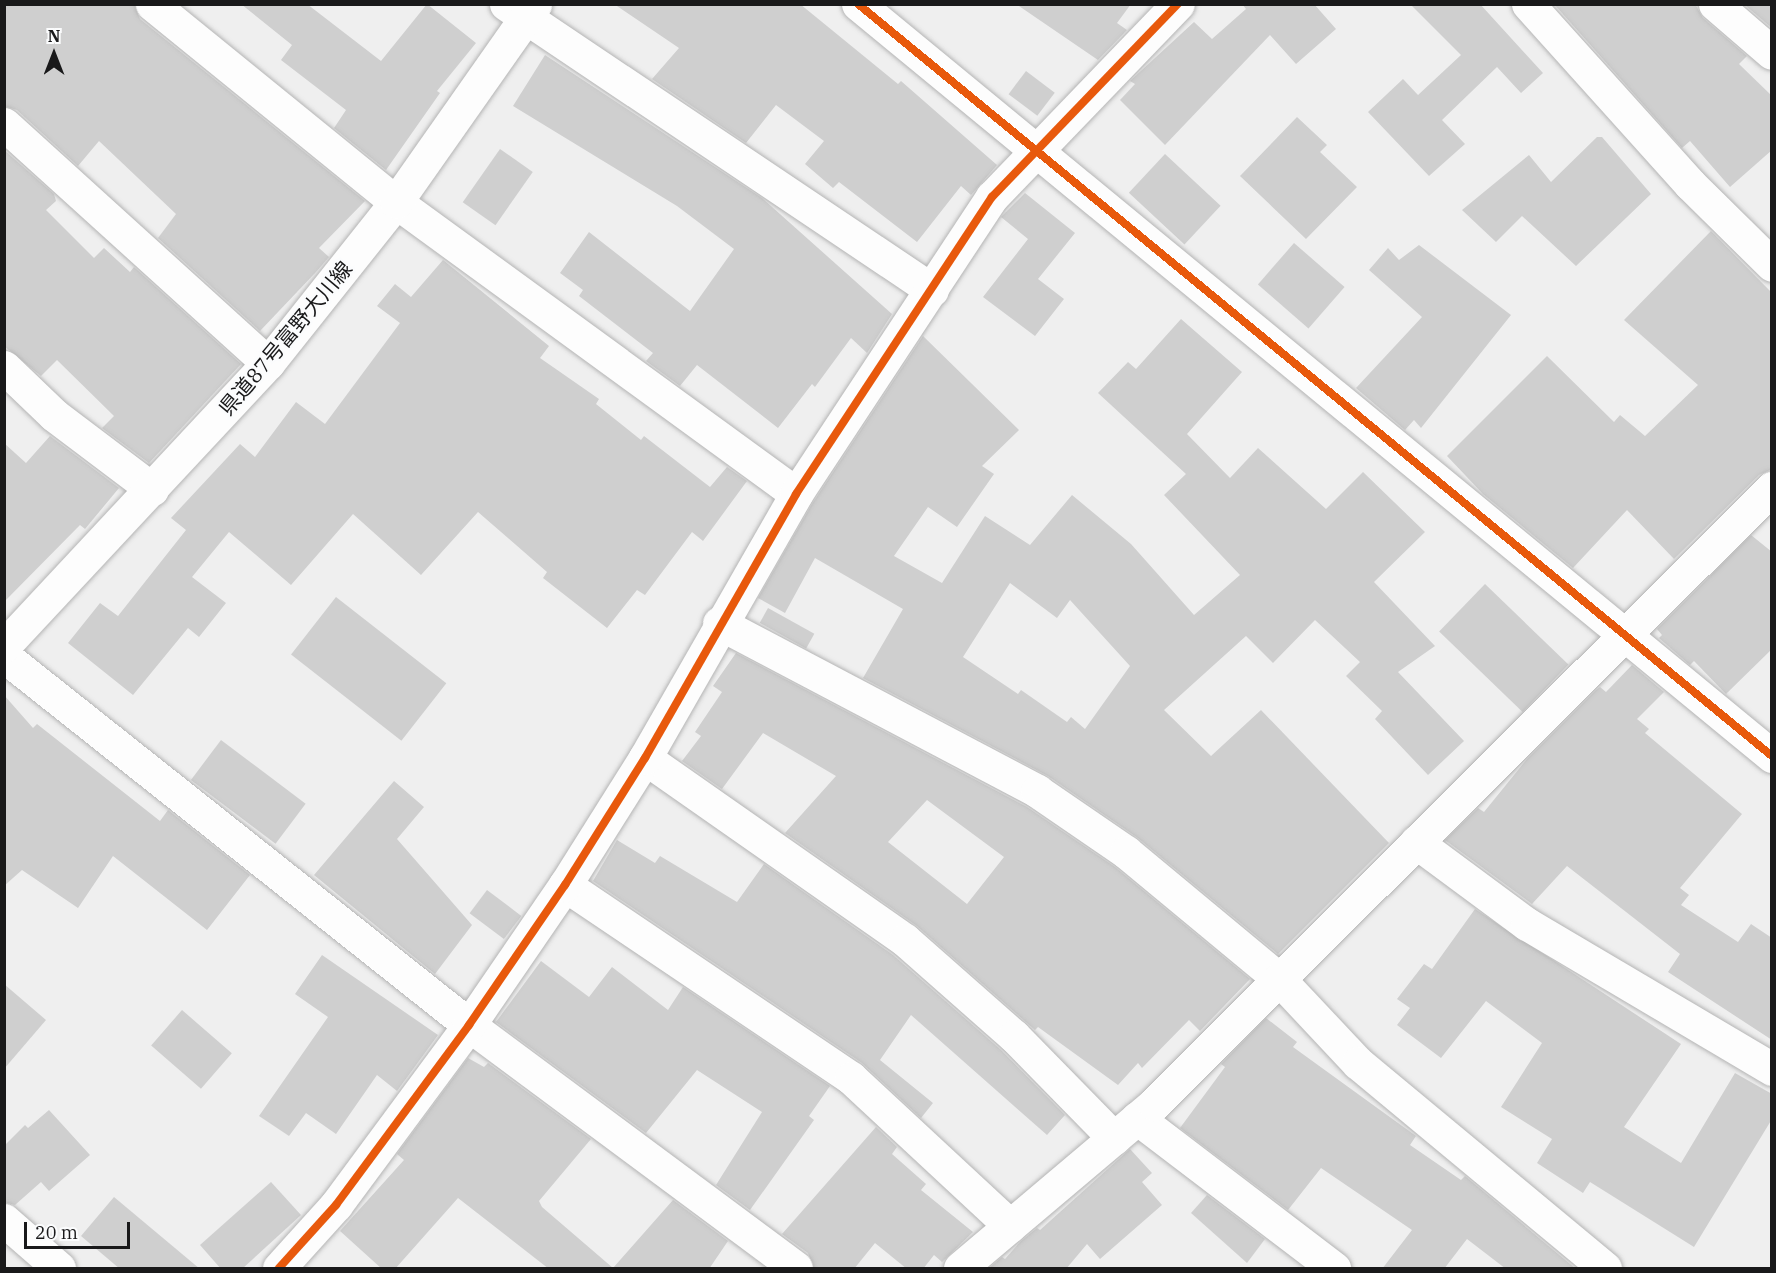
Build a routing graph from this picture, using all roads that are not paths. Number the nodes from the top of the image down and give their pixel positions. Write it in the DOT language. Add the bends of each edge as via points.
graph roads {
  1 [pos="152,4"];
  2 [pos="858,4"];
  3 [pos="1178,4"];
  4 [pos="1528,4"];
  5 [pos="1715,4"];
  6 [pos="522,9"];
  7 [pos="1772,53"];
  8 [pos="4,124"];
  9 [pos="1037,150"];
  10 [pos="396,202"];
  11 [pos="1772,265"];
  12 [pos="932,290"];
  13 [pos="268,363"];
  14 [pos="4,367"];
  15 [pos="1772,488"];
  16 [pos="152,489"];
  17 [pos="795,494"];
  18 [pos="719,623"];
  19 [pos="1623,634"];
  20 [pos="4,646"];
  21 [pos="4,656"];
  22 [pos="1772,756"];
  23 [pos="645,758"];
  24 [pos="1416,842"];
  25 [pos="565,885"];
  26 [pos="1279,980"];
  27 [pos="469,1025"];
  28 [pos="1772,1069"];
  29 [pos="1126,1128"];
  30 [pos="4,1220"];
  31 [pos="1010,1226"];
  32 [pos="59,1269"];
  33 [pos="279,1269"];
  34 [pos="796,1269"];
  35 [pos="960,1269"];
  36 [pos="1334,1269"];
  37 [pos="1605,1269"];
  1 -- 10 [label="street"];
  2 -- 9 [label="street"];
  3 -- 9 [label="street"];
  4 -- 11 [label="street" via="1690,184"];
  5 -- 7 [label="street"];
  6 -- 10 [label="street, 県道87号富野大川線"];
  6 -- 12 [label="street"];
  8 -- 13 [label="street"];
  9 -- 12 [label="street" via="992,197"];
  9 -- 19 [label="street"];
  10 -- 13 [label="street, 県道87号富野大川線"];
  10 -- 17 [label="street"];
  12 -- 17 [label="street"];
  13 -- 16 [label="street, 県道87号富野大川線"];
  14 -- 16 [label="street" via="54,415"];
  15 -- 19 [label="street"];
  16 -- 20 [label="street, 県道87号富野大川線"];
  17 -- 18 [label="street"];
  18 -- 23 [label="street"];
  18 -- 26 [label="street" via="1037,791 1126,852"];
  19 -- 22 [label="street"];
  19 -- 24 [label="street"];
  21 -- 27 [label="street"];
  23 -- 25 [label="street"];
  23 -- 29 [label="street" via="905,940"];
  24 -- 26 [label="street"];
  24 -- 28 [label="street" via="1527,924"];
  25 -- 27 [label="street"];
  25 -- 31 [label="street" via="850,1078"];
  26 -- 29 [label="street"];
  26 -- 37 [label="street" via="1358,1063"];
  27 -- 33 [label="street" via="336,1205"];
  27 -- 34 [label="street"];
  29 -- 31 [label="street"];
  29 -- 36 [label="street"];
  30 -- 32 [label="street"];
  31 -- 35 [label="street"];
}
